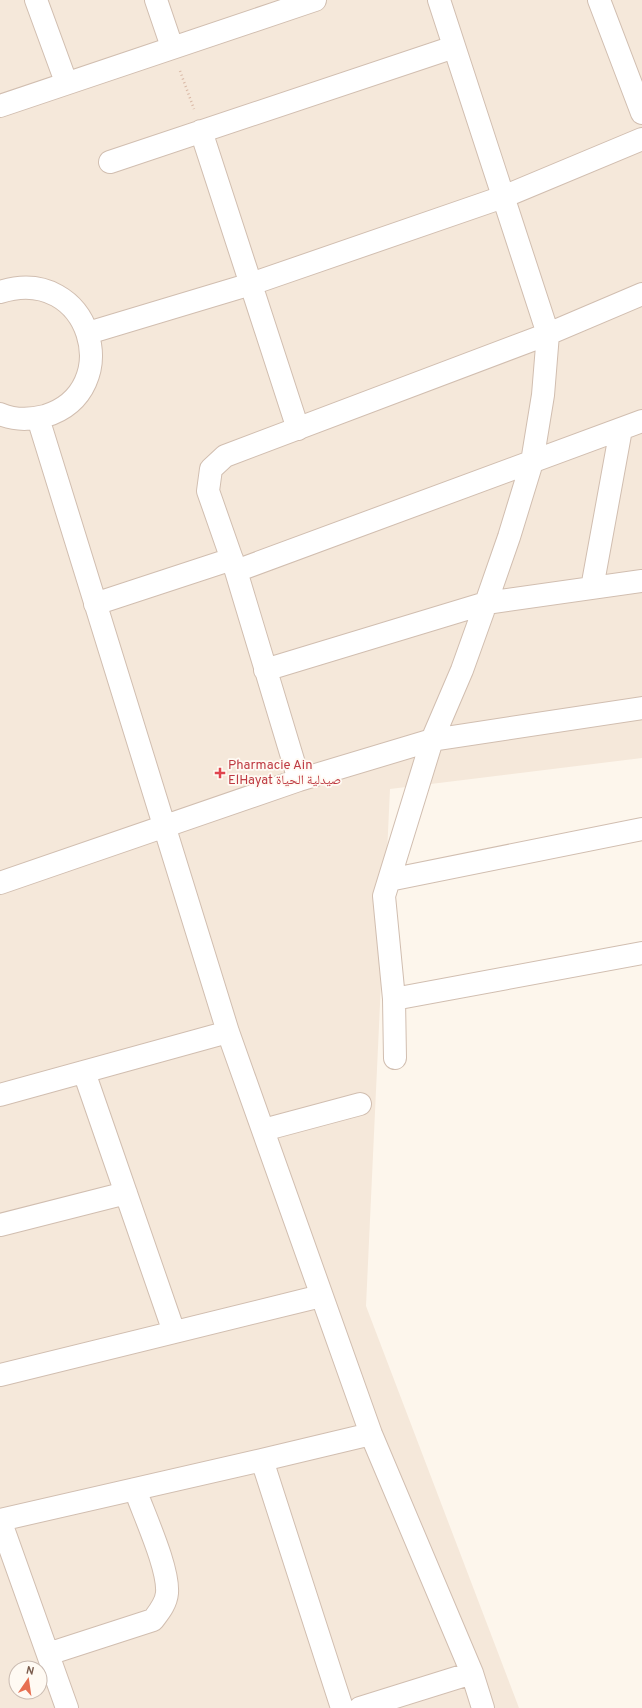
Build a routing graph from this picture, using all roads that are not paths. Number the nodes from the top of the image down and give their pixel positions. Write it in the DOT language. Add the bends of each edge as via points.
graph roads {
  1 [pos="36,0"];
  2 [pos="156,0"];
  3 [pos="315,0"];
  4 [pos="438,0"];
  5 [pos="599,0"];
  6 [pos="286,5"];
  7 [pos="172,47"];
  8 [pos="454,47"];
  9 [pos="66,82"];
  10 [pos="0,106"];
  11 [pos="642,114"];
  12 [pos="201,131"];
  13 [pos="642,139"];
  14 [pos="110,162"];
  15 [pos="503,197"];
  16 [pos="251,284"];
  17 [pos="0,292"];
  18 [pos="642,294"];
  19 [pos="88,333"];
  20 [pos="548,334"];
  21 [pos="0,414"];
  22 [pos="38,418"];
  23 [pos="642,421"];
  24 [pos="298,429"];
  25 [pos="622,429"];
  26 [pos="532,462"];
  27 [pos="234,565"];
  28 [pos="642,581"];
  29 [pos="592,588"];
  30 [pos="486,603"];
  31 [pos="95,604"];
  32 [pos="265,670"];
  33 [pos="642,708"];
  34 [pos="432,740"];
  35 [pos="300,780"];
  36 [pos="164,826"];
  37 [pos="642,829"];
  38 [pos="389,880"];
  39 [pos="0,883"];
  40 [pos="642,952"];
  41 [pos="394,999"];
  42 [pos="228,1032"];
  43 [pos="395,1058"];
  44 [pos="84,1072"];
  45 [pos="0,1095"];
  46 [pos="360,1104"];
  47 [pos="263,1130"];
  48 [pos="126,1193"];
  49 [pos="0,1225"];
  50 [pos="321,1296"];
  51 [pos="174,1332"];
  52 [pos="0,1375"];
  53 [pos="371,1434"];
  54 [pos="262,1460"];
  55 [pos="135,1489"];
  56 [pos="0,1520"];
  57 [pos="48,1654"];
  58 [pos="472,1673"];
  59 [pos="67,1708"];
  60 [pos="342,1708"];
  61 [pos="360,1708"];
  62 [pos="483,1708"];
  1 -- 9 [label="street"];
  2 -- 7 [label="street"];
  3 -- 6 [label="street"];
  4 -- 8 [label="street"];
  5 -- 11 [label="street"];
  6 -- 7 [label="street"];
  7 -- 9 [label="street"];
  8 -- 12 [label="street"];
  8 -- 15 [label="street"];
  9 -- 10 [label="street"];
  12 -- 14 [label="street"];
  12 -- 16 [label="street"];
  13 -- 15 [label="street"];
  15 -- 16 [label="street"];
  15 -- 20 [label="street"];
  16 -- 19 [label="street"];
  16 -- 24 [label="street"];
  17 -- 19 [label="street" via="28,287 59,296 72,306"];
  18 -- 20 [label="street"];
  19 -- 22 [label="street" via="91,354 86,380 66,405"];
  20 -- 24 [label="street"];
  20 -- 26 [label="street" via="543,394"];
  21 -- 22 [label="street" via="22,419"];
  22 -- 31 [label="street"];
  23 -- 25 [label="street"];
  24 -- 27 [label="street" via="225,456 212,470 208,491"];
  25 -- 26 [label="street"];
  25 -- 29 [label="street"];
  26 -- 27 [label="street"];
  26 -- 30 [label="street"];
  27 -- 31 [label="street"];
  27 -- 32 [label="street"];
  28 -- 29 [label="street"];
  29 -- 30 [label="street"];
  30 -- 32 [label="street"];
  30 -- 34 [label="street" via="462,670"];
  31 -- 36 [label="street"];
  32 -- 35 [label="street"];
  33 -- 34 [label="street"];
  34 -- 35 [label="street"];
  34 -- 38 [label="street"];
  35 -- 36 [label="street"];
  36 -- 39 [label="street"];
  36 -- 42 [label="street"];
  37 -- 38 [label="street"];
  38 -- 41 [label="street" via="384,896"];
  40 -- 41 [label="street"];
  41 -- 43 [label="street"];
  42 -- 44 [label="street"];
  42 -- 47 [label="street"];
  44 -- 45 [label="street"];
  44 -- 48 [label="street"];
  46 -- 47 [label="street"];
  47 -- 50 [label="street"];
  48 -- 49 [label="street"];
  48 -- 51 [label="street"];
  50 -- 51 [label="street"];
  50 -- 53 [label="street"];
  51 -- 52 [label="street"];
  53 -- 54 [label="street"];
  53 -- 58 [label="street"];
  54 -- 55 [label="street"];
  54 -- 60 [label="street"];
  55 -- 56 [label="street"];
  55 -- 57 [label="street" via="166,1575 167,1594 162,1608 152,1620"];
  56 -- 57 [label="street"];
  57 -- 59 [label="street"];
  58 -- 61 [label="street"];
  58 -- 62 [label="street"];
}
